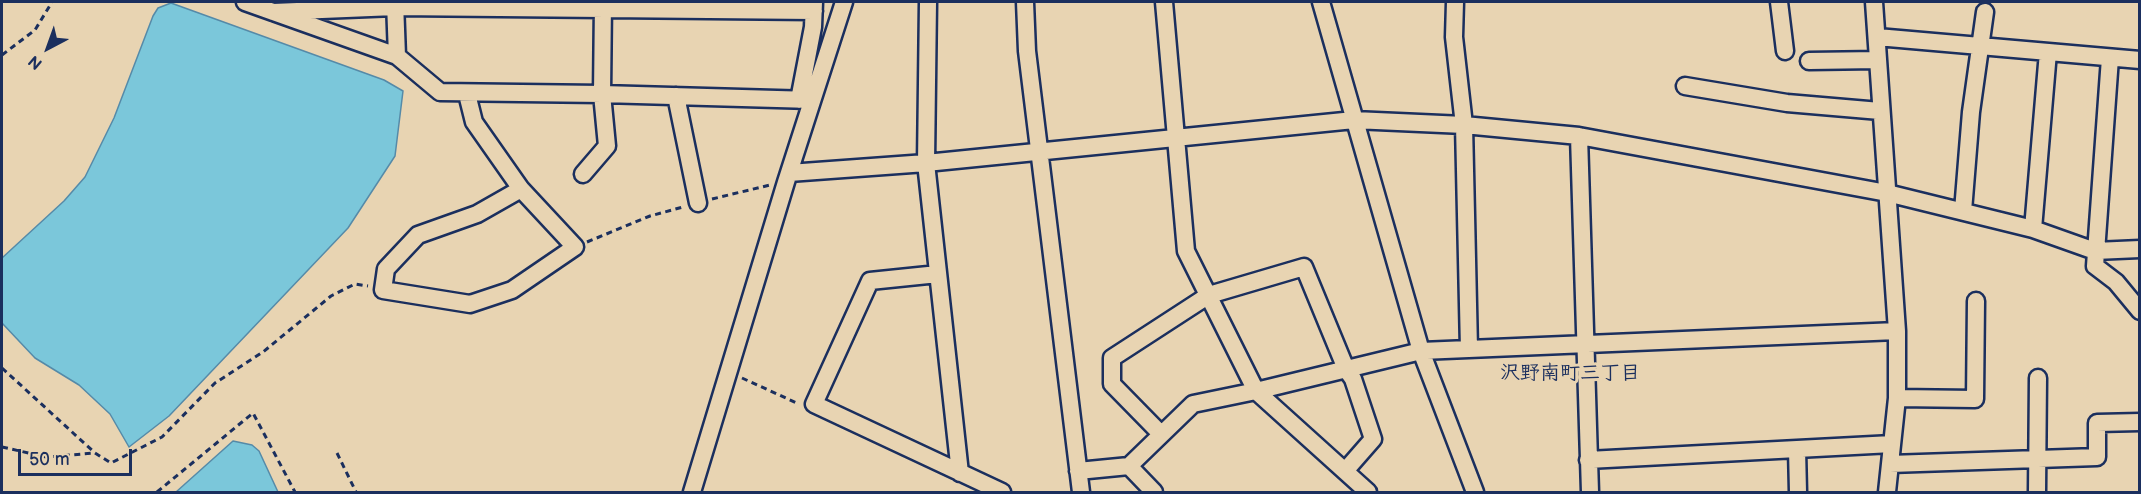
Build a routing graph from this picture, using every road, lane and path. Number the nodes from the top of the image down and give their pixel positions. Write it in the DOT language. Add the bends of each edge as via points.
graph roads {
  1 [pos="52,2"];
  2 [pos="245,2"];
  3 [pos="844,2"];
  4 [pos="928,2"];
  5 [pos="1025,2"];
  6 [pos="1164,2"];
  7 [pos="1321,2"];
  8 [pos="1455,2"];
  9 [pos="1779,2"];
  10 [pos="1874,2"];
  11 [pos="395,4"];
  12 [pos="603,5"];
  13 [pos="814,6"];
  14 [pos="273,12"];
  15 [pos="1985,12"];
  16 [pos="1877,38"];
  17 [pos="1980,45"];
  18 [pos="1785,51"];
  19 [pos="2048,52"];
  20 [pos="2,55"];
  21 [pos="397,56"];
  22 [pos="2110,58"];
  23 [pos="1878,60"];
  24 [pos="2139,60"];
  25 [pos="1809,61"];
  26 [pos="1685,86"];
  27 [pos="467,94"];
  28 [pos="602,94"];
  29 [pos="676,96"];
  30 [pos="806,100"];
  31 [pos="1880,111"];
  32 [pos="1354,120"];
  33 [pos="1464,125"];
  34 [pos="1579,136"];
  35 [pos="1176,139"];
  36 [pos="1040,152"];
  37 [pos="926,163"];
  38 [pos="583,174"];
  39 [pos="788,177"];
  40 [pos="521,189"];
  41 [pos="1887,193"];
  42 [pos="698,203"];
  43 [pos="1963,211"];
  44 [pos="2032,229"];
  45 [pos="574,247"];
  46 [pos="2139,249"];
  47 [pos="2095,251"];
  48 [pos="938,274"];
  49 [pos="383,290"];
  50 [pos="1209,295"];
  51 [pos="1976,301"];
  52 [pos="2139,311"];
  53 [pos="1897,331"];
  54 [pos="1585,345"];
  55 [pos="1469,349"];
  56 [pos="1421,351"];
  57 [pos="2,368"];
  58 [pos="1346,369"];
  59 [pos="729,371"];
  60 [pos="2038,378"];
  61 [pos="1256,391"];
  62 [pos="1897,398"];
  63 [pos="814,404"];
  64 [pos="2139,422"];
  65 [pos="1161,434"];
  66 [pos="1892,444"];
  67 [pos="2,447"];
  68 [pos="1797,449"];
  69 [pos="95,453"];
  70 [pos="337,453"];
  71 [pos="1588,459"];
  72 [pos="2037,459"];
  73 [pos="1890,464"];
  74 [pos="1129,466"];
  75 [pos="1078,471"];
  76 [pos="1345,471"];
  77 [pos="960,473"];
  78 [pos="157,492"];
  79 [pos="295,492"];
  80 [pos="356,492"];
  81 [pos="692,492"];
  82 [pos="1002,492"];
  83 [pos="1081,492"];
  84 [pos="1154,492"];
  85 [pos="1368,492"];
  86 [pos="1475,492"];
  87 [pos="1590,492"];
  88 [pos="1798,492"];
  89 [pos="1887,492"];
  90 [pos="2037,492"];
  1 -- 20 [label="path" via="35,30"];
  2 -- 14 [label="street"];
  3 -- 30 [label="street"];
  4 -- 37 [label="street"];
  5 -- 36 [label="street" via="1026,51"];
  6 -- 35 [label="street"];
  7 -- 32 [label="street"];
  8 -- 33 [label="street" via="1454,38"];
  9 -- 18 [label="street"];
  10 -- 16 [label="street"];
  11 -- 12 [label="street"];
  11 -- 14 [label="street"];
  11 -- 21 [label="street"];
  12 -- 13 [label="street"];
  12 -- 28 [label="street"];
  13 -- 30 [label="street"];
  14 -- 21 [label="street"];
  15 -- 17 [label="street"];
  16 -- 17 [label="street"];
  16 -- 23 [label="street"];
  17 -- 19 [label="street"];
  17 -- 43 [label="street"];
  19 -- 22 [label="street"];
  19 -- 44 [label="street"];
  21 -- 27 [label="street" via="440,92"];
  22 -- 24 [label="street"];
  22 -- 47 [label="street"];
  23 -- 25 [label="street"];
  23 -- 31 [label="street"];
  26 -- 31 [label="street" via="1787,103"];
  27 -- 28 [label="street"];
  27 -- 40 [label="street" via="474,122"];
  28 -- 29 [label="street"];
  28 -- 38 [label="street" via="607,147"];
  29 -- 30 [label="street"];
  29 -- 42 [label="street"];
  30 -- 39 [label="street"];
  31 -- 41 [label="street"];
  32 -- 33 [label="street"];
  32 -- 35 [label="street"];
  32 -- 56 [label="street"];
  33 -- 34 [label="street"];
  33 -- 55 [label="street"];
  34 -- 41 [label="street"];
  34 -- 54 [label="street"];
  35 -- 36 [label="street"];
  35 -- 50 [label="street" via="1186,251"];
  36 -- 37 [label="street"];
  36 -- 75 [label="street"];
  37 -- 39 [label="street"];
  37 -- 48 [label="street"];
  39 -- 42 [label="path"];
  39 -- 59 [label="street"];
  40 -- 45 [label="street"];
  40 -- 49 [label="street" via="477,214 418,235 386,269"];
  41 -- 43 [label="street"];
  41 -- 53 [label="street"];
  42 -- 45 [label="path" via="650,216"];
  43 -- 44 [label="street"];
  44 -- 47 [label="street"];
  45 -- 49 [label="street" via="512,290 470,304"];
  46 -- 47 [label="street"];
  47 -- 52 [label="street" via="2095,266 2116,282"];
  48 -- 63 [label="street" via="870,281"];
  48 -- 77 [label="street"];
  49 -- 69 [label="path" via="355,284 331,296 264,352 215,383 162,437 111,463"];
  50 -- 58 [label="street" via="1305,267"];
  50 -- 61 [label="street"];
  50 -- 65 [label="street" via="1112,358 1112,384"];
  51 -- 62 [label="street" via="1975,399"];
  53 -- 54 [label="street"];
  53 -- 62 [label="street"];
  54 -- 55 [label="street"];
  54 -- 71 [label="street"];
  55 -- 56 [label="street"];
  56 -- 58 [label="street"];
  56 -- 86 [label="street"];
  57 -- 69 [label="path"];
  58 -- 61 [label="street"];
  58 -- 76 [label="street" via="1373,439"];
  59 -- 63 [label="path" via="804,407"];
  59 -- 81 [label="street"];
  60 -- 72 [label="street"];
  61 -- 65 [label="street" via="1193,404"];
  61 -- 76 [label="street"];
  62 -- 66 [label="street"];
  63 -- 77 [label="street"];
  64 -- 72 [label="street" via="2097,423 2097,457"];
  65 -- 74 [label="street"];
  66 -- 68 [label="street"];
  66 -- 73 [label="street"];
  67 -- 69 [label="path" via="46,457"];
  68 -- 71 [label="street"];
  68 -- 88 [label="street"];
  70 -- 80 [label="path"];
  71 -- 87 [label="street"];
  72 -- 73 [label="street"];
  72 -- 90 [label="street"];
  73 -- 89 [label="street"];
  74 -- 75 [label="street"];
  74 -- 84 [label="street"];
  75 -- 83 [label="street"];
  76 -- 85 [label="street"];
  77 -- 82 [label="street"];
  78 -- 79 [label="path" via="253,412"];
}
